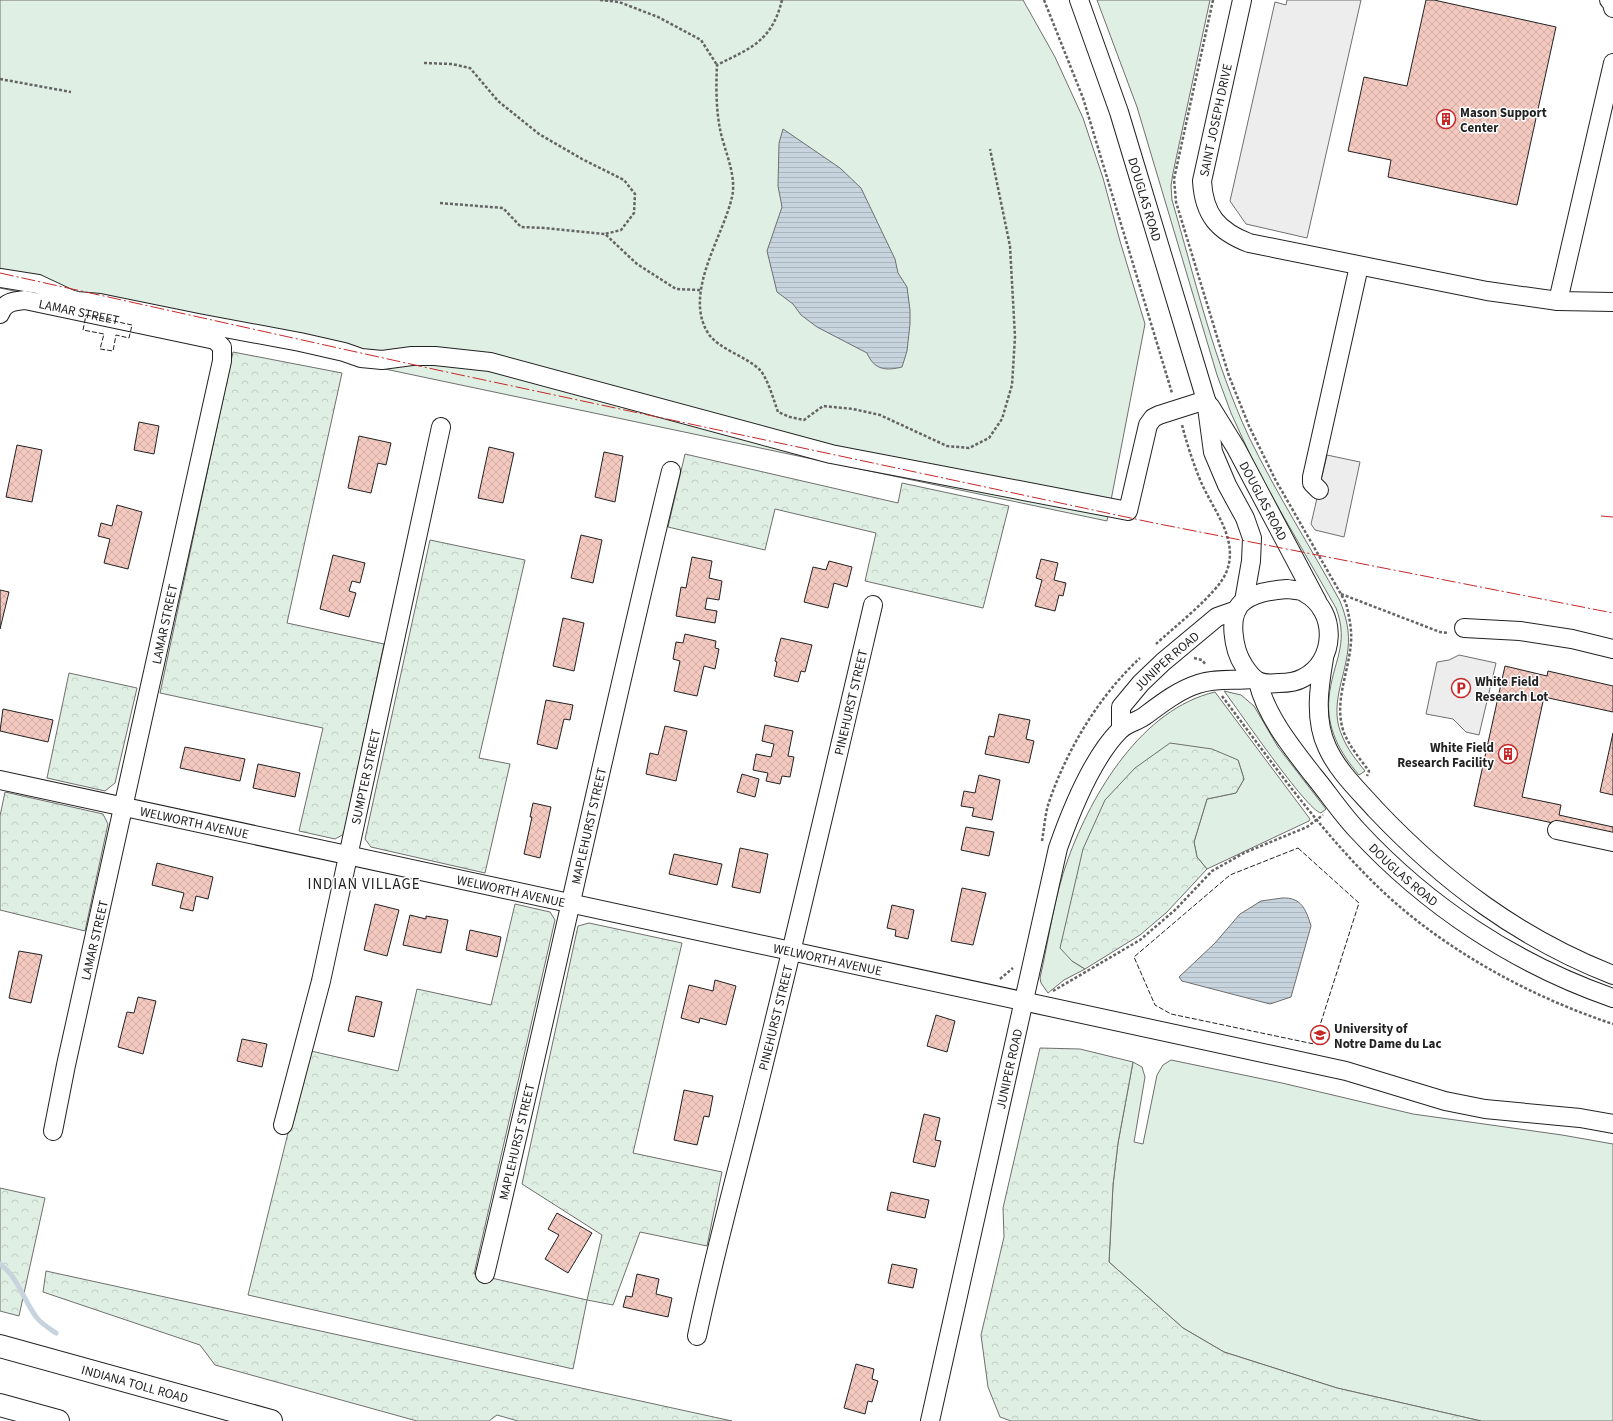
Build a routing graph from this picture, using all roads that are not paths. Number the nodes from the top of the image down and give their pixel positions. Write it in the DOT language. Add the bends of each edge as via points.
graph roads {
  1 [pos="1079,0"];
  2 [pos="1242,0"];
  3 [pos="1609,0"];
  4 [pos="1613,8"];
  5 [pos="1613,63"];
  6 [pos="1358,266"];
  7 [pos="0,278"];
  8 [pos="1558,301"];
  9 [pos="1613,302"];
  10 [pos="0,314"];
  11 [pos="1206,400"];
  12 [pos="442,427"];
  13 [pos="671,471"];
  14 [pos="1319,490"];
  15 [pos="1318,604"];
  16 [pos="873,605"];
  17 [pos="1240,606"];
  18 [pos="1464,628"];
  19 [pos="1613,649"];
  20 [pos="1324,658"];
  21 [pos="1255,680"];
  22 [pos="1121,729"];
  23 [pos="0,780"];
  24 [pos="124,806"];
  25 [pos="1556,830"];
  26 [pos="1613,842"];
  27 [pos="349,856"];
  28 [pos="571,903"];
  29 [pos="791,951"];
  30 [pos="1613,975"];
  31 [pos="1613,998"];
  32 [pos="1023,1001"];
  33 [pos="1613,1124"];
  34 [pos="283,1125"];
  35 [pos="53,1131"];
  36 [pos="485,1274"];
  37 [pos="697,1336"];
  38 [pos="0,1346"];
  39 [pos="0,1405"];
  40 [pos="58,1421"];
  41 [pos="271,1421"];
  42 [pos="930,1421"];
  1 -- 11 [label="street, DOUGLAS ROAD" via="1119,112"];
  2 -- 6 [label="street, SAINT JOSEPH DRIVE" via="1202,181 1204,202 1222,230 1234,238"];
  3 -- 4 [label="street"];
  5 -- 8 [label="street"];
  6 -- 8 [label="street, SAINT JOSEPH DRIVE" via="1487,291"];
  6 -- 14 [label="street" via="1312,477 1312,483"];
  7 -- 11 [label="street" via="38,284 77,301 100,302 300,342 362,358 382,360 435,356 490,362 831,454 1128,511 1148,426 1153,418"];
  8 -- 9 [label="street, SAINT JOSEPH DRIVE"];
  10 -- 24 [label="street, LAMAR STREET" via="2,308 12,301 25,300 215,340 222,347 222,361"];
  11 -- 15 [label="street, DOUGLAS ROAD" via="1236,448"];
  11 -- 17 [label="street, DOUGLAS ROAD" via="1213,452 1252,538 1251,560"];
  12 -- 27 [label="street, SUMPTER STREET"];
  13 -- 28 [label="street, MAPLEHURST STREET" via="625,660"];
  15 -- 17 [label="street" via="1305,592 1287,589 1267,591"];
  15 -- 20 [label="street" via="1326,616 1329,630 1329,644"];
  16 -- 29 [label="street, PINEHURST STREET"];
  17 -- 21 [label="street" via="1233,641 1238,657"];
  17 -- 22 [label="street, JUNIPER ROAD" via="1217,617 1141,683 1121,707"];
  18 -- 19 [label="street" via="1520,631 1572,639"];
  20 -- 21 [label="street" via="1303,678 1276,684"];
  20 -- 30 [label="street, DOUGLAS ROAD" via="1318,705 1321,727 1336,764 1363,795 1430,863 1471,896 1538,941"];
  21 -- 22 [label="street, JUNIPER ROAD" via="1198,684 1168,698 1142,718"];
  21 -- 31 [label="street, DOUGLAS ROAD" via="1272,715 1308,768 1356,829 1416,888 1481,935 1526,961 1577,985"];
  22 -- 32 [label="street, JUNIPER ROAD" via="1096,763 1070,813 1058,848"];
  23 -- 24 [label="street, WELWORTH AVENUE"];
  24 -- 27 [label="street, WELWORTH AVENUE"];
  24 -- 35 [label="street, LAMAR STREET"];
  25 -- 26 [label="street"];
  27 -- 28 [label="street, WELWORTH AVENUE"];
  27 -- 34 [label="street, SUMPTER STREET" via="322,981"];
  28 -- 29 [label="street, WELWORTH AVENUE"];
  28 -- 36 [label="street, MAPLEHURST STREET"];
  29 -- 32 [label="street, WELWORTH AVENUE"];
  29 -- 37 [label="street, PINEHURST STREET"];
  32 -- 33 [label="street, WELWORTH AVENUE" via="1346,1071 1445,1101 1485,1109 1580,1118"];
  32 -- 42 [label="street, JUNIPER ROAD"];
  38 -- 41 [label="highway, INDIANA TOLL ROAD"];
  39 -- 40 [label="highway"];
}
